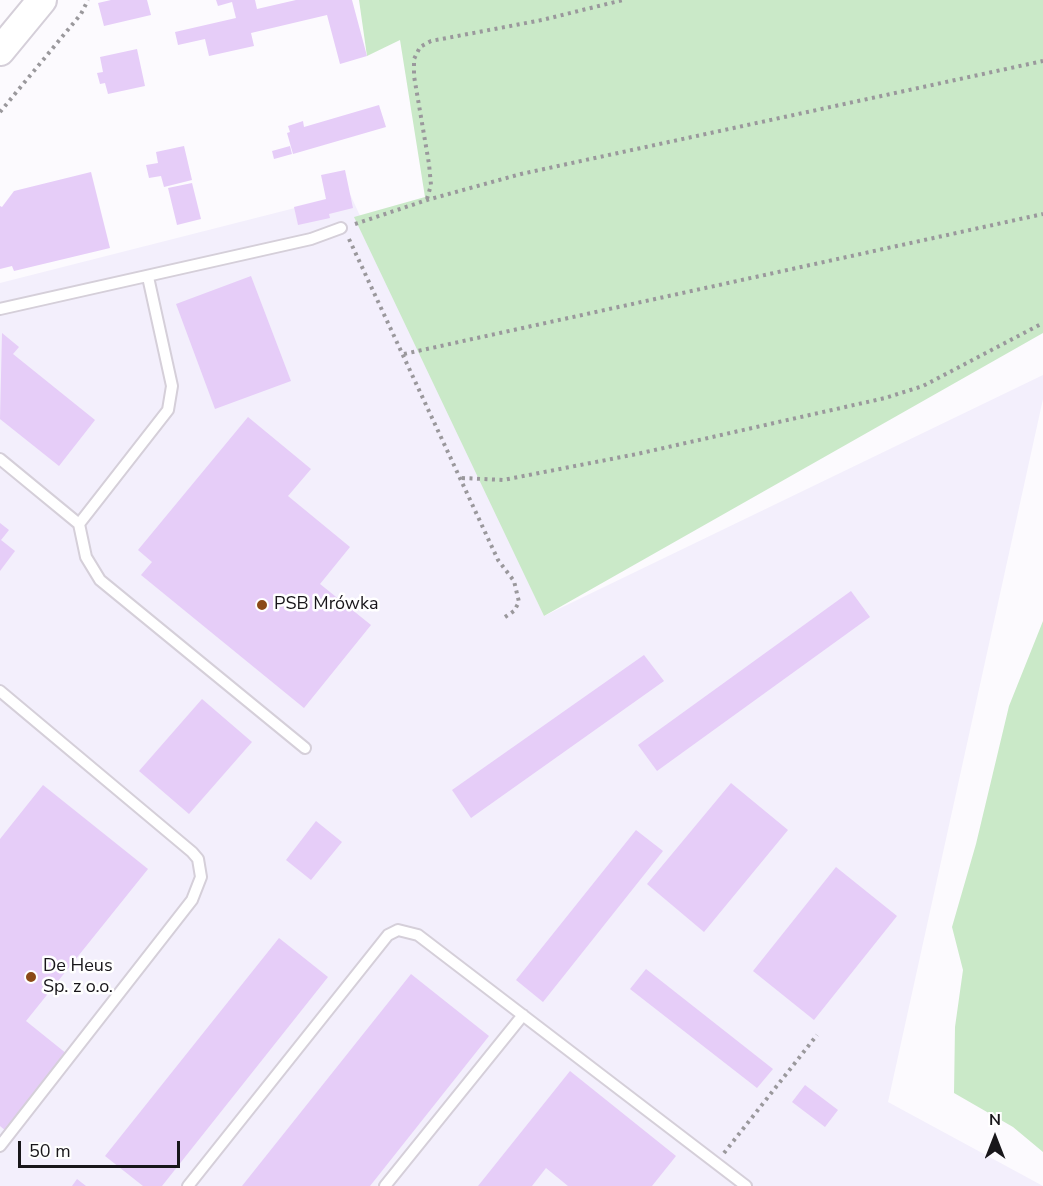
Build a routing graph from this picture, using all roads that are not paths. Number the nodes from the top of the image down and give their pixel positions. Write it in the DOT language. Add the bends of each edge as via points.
graph roads {
  1 [pos="42,0"];
  2 [pos="0,51"];
  3 [pos="341,228"];
  4 [pos="148,277"];
  5 [pos="0,309"];
  6 [pos="0,459"];
  7 [pos="79,524"];
  8 [pos="0,690"];
  9 [pos="305,748"];
  10 [pos="523,1015"];
  11 [pos="0,1146"];
  12 [pos="188,1186"];
  13 [pos="385,1186"];
  14 [pos="746,1186"];
  1 -- 2 [label="street"];
  3 -- 4 [label="lane" via="311,239"];
  4 -- 5 [label="lane"];
  4 -- 7 [label="lane" via="172,386 168,410"];
  6 -- 7 [label="lane"];
  7 -- 9 [label="lane" via="86,557 100,580"];
  8 -- 11 [label="lane" via="192,852 198,859 201,877 192,900"];
  10 -- 12 [label="lane" via="418,935 398,930 388,935"];
  10 -- 13 [label="lane"];
  10 -- 14 [label="lane"];
}
